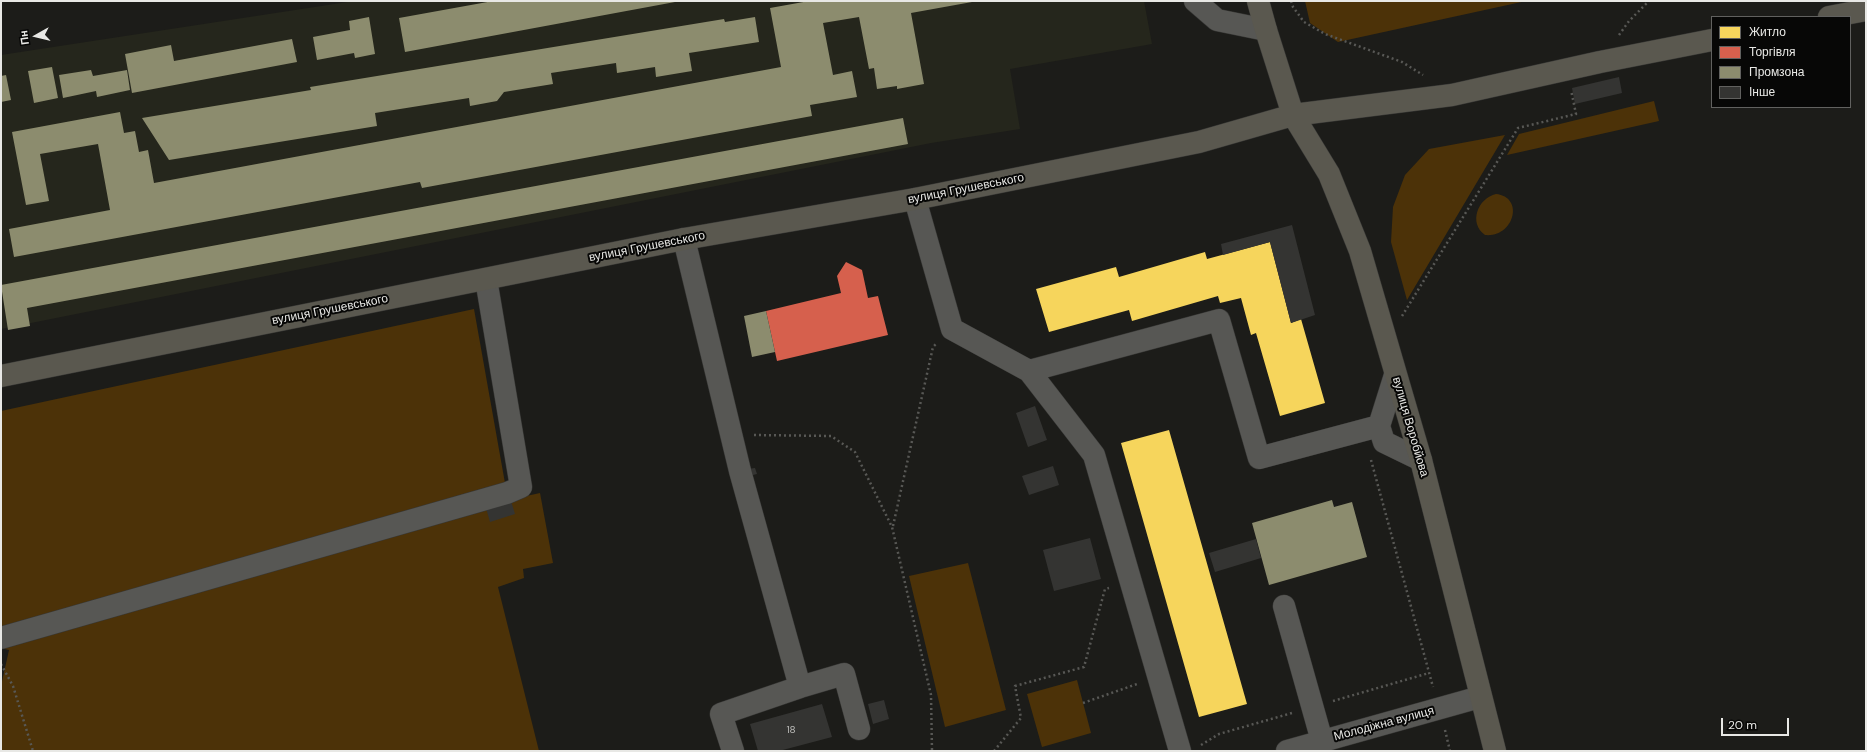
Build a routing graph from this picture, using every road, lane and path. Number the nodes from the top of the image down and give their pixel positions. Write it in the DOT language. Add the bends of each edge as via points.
graph roads {
  1 [pos="1195,1"];
  2 [pos="1258,1"];
  3 [pos="1291,1"];
  4 [pos="1649,1"];
  5 [pos="1866,10"];
  6 [pos="1834,16"];
  7 [pos="1266,30"];
  8 [pos="1711,40"];
  9 [pos="1600,62"];
  10 [pos="1571,88"];
  11 [pos="1452,95"];
  12 [pos="1293,115"];
  13 [pos="915,199"];
  14 [pos="684,239"];
  15 [pos="486,279"];
  16 [pos="952,329"];
  17 [pos="1386,343"];
  18 [pos="1029,370"];
  19 [pos="1395,375"];
  20 [pos="1,376"];
  21 [pos="1379,426"];
  22 [pos="731,434"];
  23 [pos="1421,460"];
  24 [pos="892,527"];
  25 [pos="1131,581"];
  26 [pos="1284,606"];
  27 [pos="1,638"];
  28 [pos="1,664"];
  29 [pos="1159,676"];
  30 [pos="800,687"];
  31 [pos="1480,697"];
  32 [pos="1083,703"];
  33 [pos="1439,709"];
  34 [pos="859,729"];
  35 [pos="1322,741"];
  36 [pos="33,751"];
  37 [pos="733,751"];
  38 [pos="932,751"];
  39 [pos="994,751"];
  40 [pos="1180,751"];
  41 [pos="1287,751"];
  42 [pos="1450,751"];
  43 [pos="1495,751"];
  1 -- 7 [label="street" via="1217,20"];
  2 -- 7 [label="main road, вулиця Воробйова"];
  3 -- 11 [label="path" via="1304,22 1325,34 1402,62"];
  4 -- 9 [label="path" via="1629,21"];
  5 -- 6 [label="main road"];
  7 -- 12 [label="main road, вулиця Воробйова"];
  8 -- 9 [label="main road, вулиця Грушевського"];
  9 -- 11 [label="main road, вулиця Грушевського"];
  10 -- 17 [label="path" via="1576,114 1518,128"];
  11 -- 12 [label="main road, вулиця Грушевського"];
  12 -- 13 [label="main road, вулиця Грушевського" via="1199,142"];
  12 -- 17 [label="main road, вулиця Воробйова" via="1329,174 1360,251"];
  13 -- 14 [label="main road, вулиця Грушевського"];
  13 -- 16 [label="street"];
  14 -- 15 [label="main road, вулиця Грушевського"];
  14 -- 22 [label="street"];
  15 -- 20 [label="main road, вулиця Грушевського"];
  15 -- 27 [label="street" via="521,487"];
  16 -- 18 [label="street"];
  16 -- 24 [label="path" via="933,347"];
  17 -- 19 [label="main road, вулиця Воробйова"];
  18 -- 21 [label="street" via="1219,320 1259,458"];
  18 -- 25 [label="street" via="1094,455"];
  19 -- 21 [label="street"];
  19 -- 23 [label="main road, вулиця Воробйова"];
  21 -- 23 [label="street" via="1384,442"];
  21 -- 33 [label="path" via="1370,458"];
  22 -- 24 [label="path" via="831,436 855,452"];
  22 -- 30 [label="street"];
  23 -- 31 [label="main road, вулиця Воробйова"];
  24 -- 38 [label="path" via="931,694"];
  25 -- 29 [label="street"];
  25 -- 39 [label="path" via="1105,589 1084,668 1015,686 1021,718"];
  26 -- 35 [label="street"];
  28 -- 36 [label="path" via="14,686"];
  29 -- 32 [label="path"];
  29 -- 40 [label="street"];
  30 -- 34 [label="street" via="844,674"];
  30 -- 37 [label="street" via="721,714"];
  31 -- 33 [label="street, Молодіжна вулиця"];
  31 -- 43 [label="main road, вулиця Воробйова"];
  33 -- 35 [label="street, Молодіжна вулиця"];
  33 -- 42 [label="path"];
  35 -- 41 [label="street, Молодіжна вулиця"];
}
